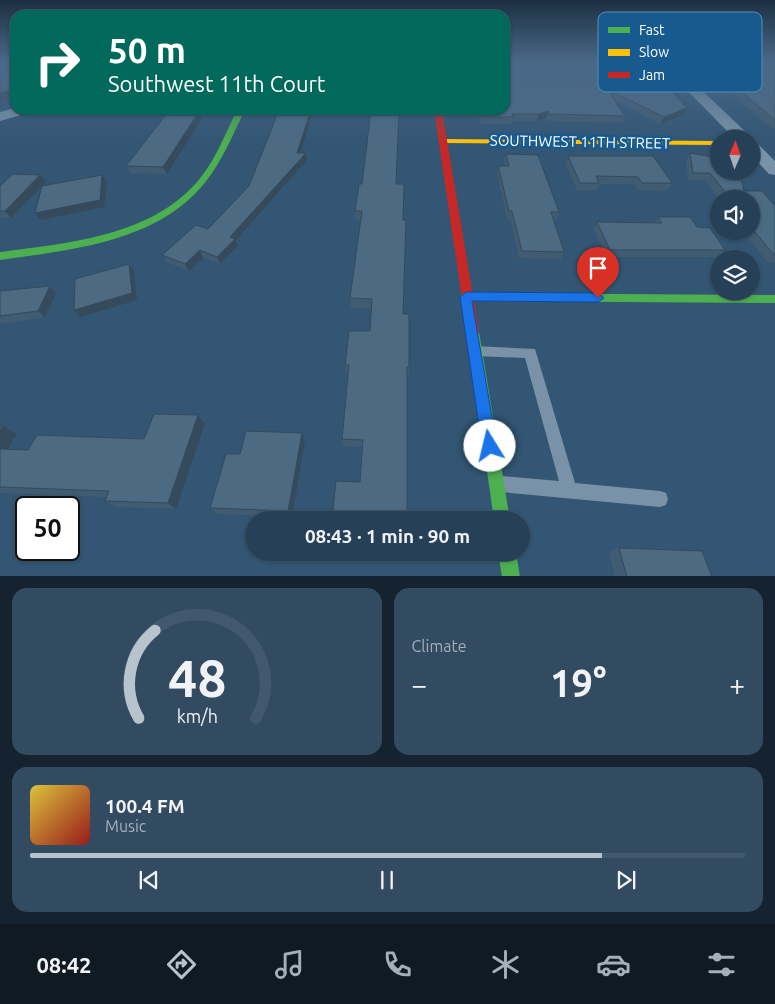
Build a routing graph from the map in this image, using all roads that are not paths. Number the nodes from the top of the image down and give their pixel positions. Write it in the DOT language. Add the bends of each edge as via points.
graph roads {
  1 [pos="696,92"];
  2 [pos="238,115"];
  3 [pos="439,115"];
  4 [pos="735,130"];
  5 [pos="442,141"];
  6 [pos="710,143"];
  7 [pos="760,149"];
  8 [pos="775,170"];
  9 [pos="0,256"];
  10 [pos="466,297"];
  11 [pos="775,299"];
  12 [pos="475,351"];
  13 [pos="496,483"];
  14 [pos="569,490"];
  15 [pos="660,500"];
  16 [pos="501,511"];
  17 [pos="508,561"];
  18 [pos="511,576"];
  1 -- 4 [label="street"];
  2 -- 9 [label="street" via="197,188 171,210 103,239"];
  3 -- 5 [label="street"];
  5 -- 6 [label="street, SOUTHWEST 11TH STREET"];
  5 -- 10 [label="street"];
  7 -- 8 [label="street"];
  10 -- 11 [label="street"];
  10 -- 12 [label="street"];
  12 -- 13 [label="street"];
  12 -- 14 [label="lane" via="530,353"];
  13 -- 14 [label="lane"];
  13 -- 16 [label="street"];
  14 -- 15 [label="lane"];
  17 -- 18 [label="street"];
}
